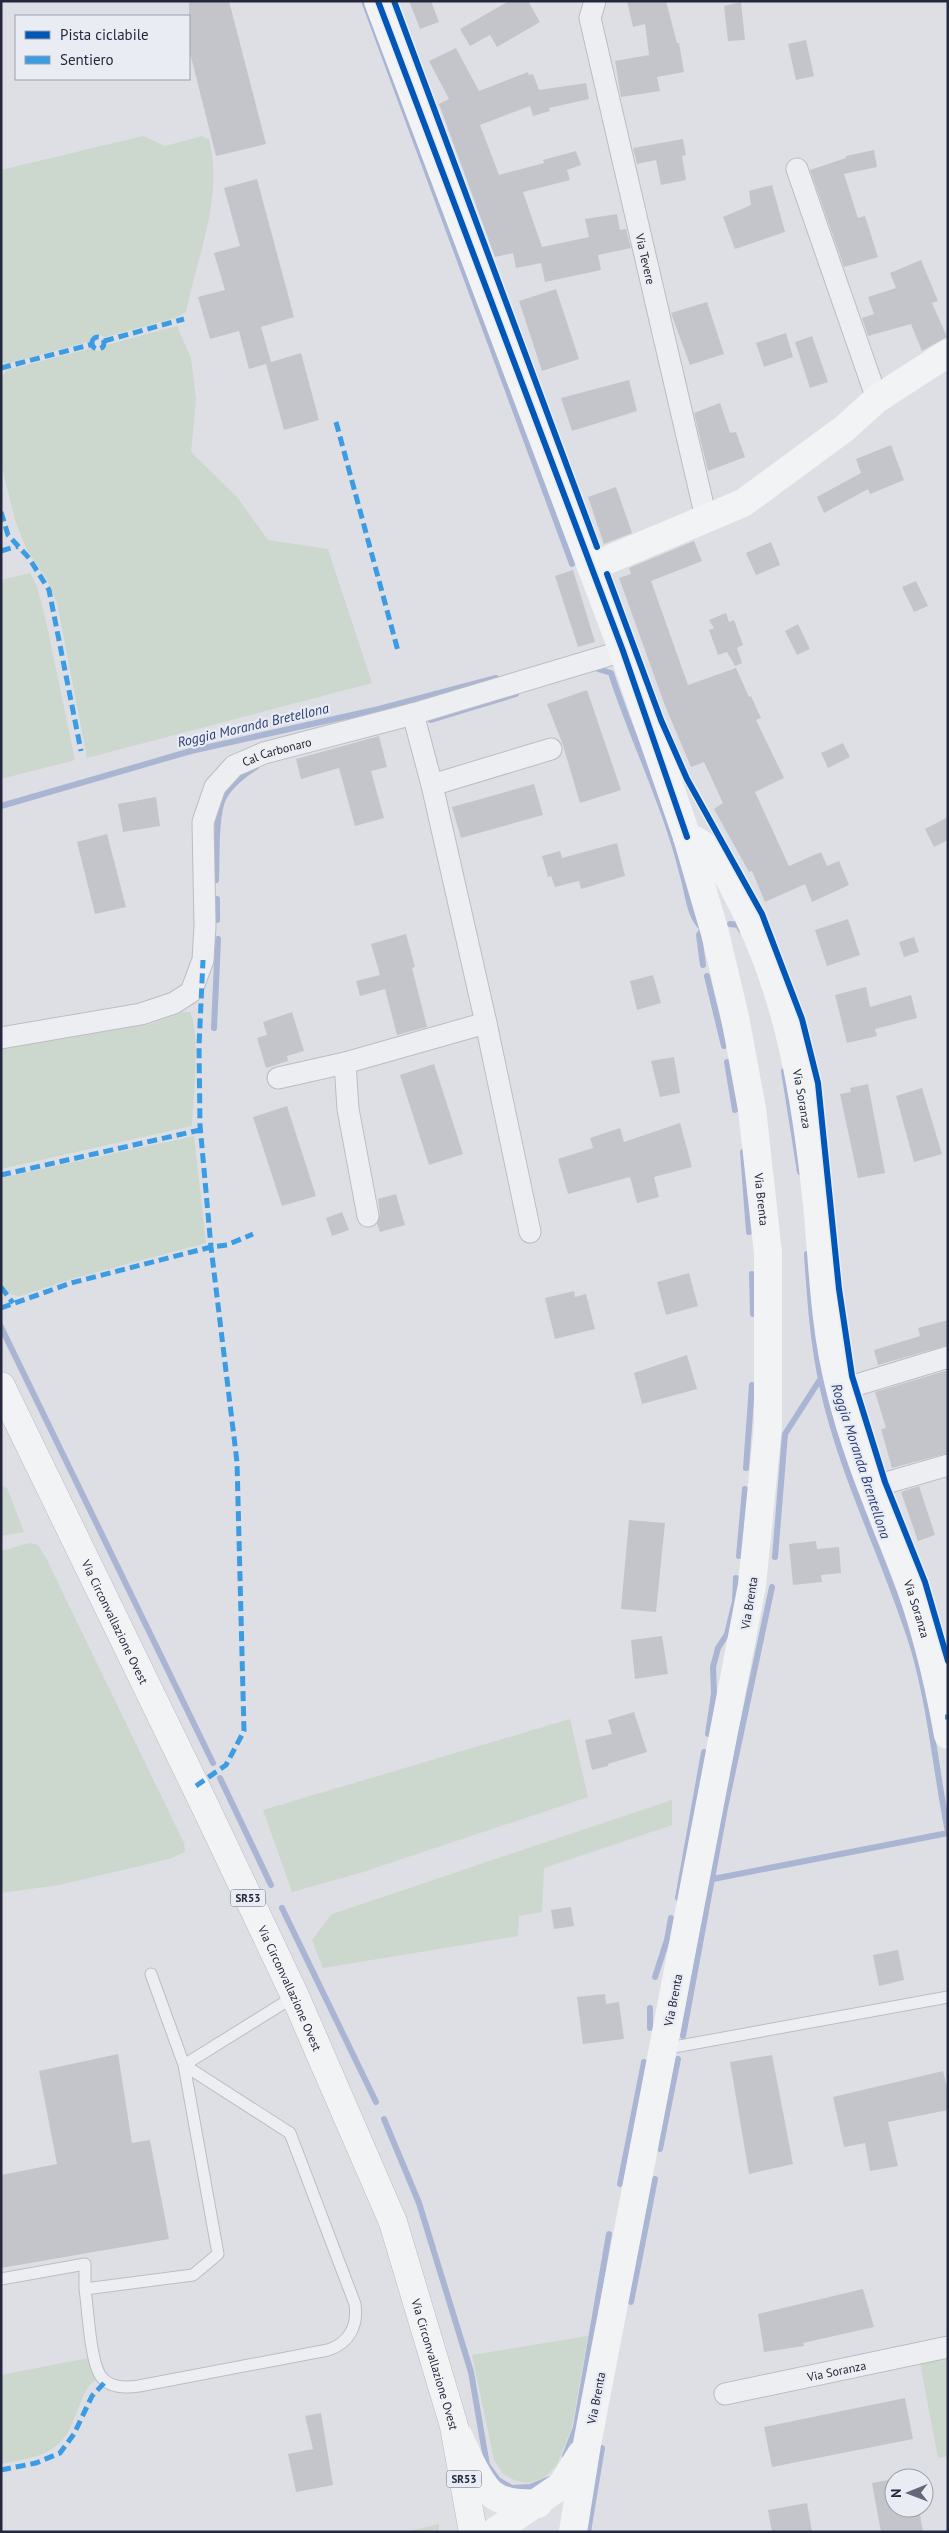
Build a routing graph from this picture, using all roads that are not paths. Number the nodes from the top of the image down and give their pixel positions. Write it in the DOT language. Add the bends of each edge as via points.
graph roads {
  1 [pos="378,1"];
  2 [pos="595,1"];
  3 [pos="797,169"];
  4 [pos="948,353"];
  5 [pos="877,400"];
  6 [pos="706,518"];
  7 [pos="591,567"];
  8 [pos="623,651"];
  9 [pos="413,714"];
  10 [pos="551,749"];
  11 [pos="432,785"];
  12 [pos="687,837"];
  13 [pos="486,1022"];
  14 [pos="1,1038"];
  15 [pos="345,1062"];
  16 [pos="278,1078"];
  17 [pos="368,1216"];
  18 [pos="530,1232"];
  19 [pos="948,1357"];
  20 [pos="1,1386"];
  21 [pos="840,1390"];
  22 [pos="948,1466"];
  23 [pos="872,1487"];
  24 [pos="948,1735"];
  25 [pos="151,1974"];
  26 [pos="295,1996"];
  27 [pos="948,1997"];
  28 [pos="663,2049"];
  29 [pos="184,2065"];
  30 [pos="1,2279"];
  31 [pos="85,2290"];
  32 [pos="948,2346"];
  33 [pos="725,2394"];
  34 [pos="454,2426"];
  35 [pos="587,2444"];
  36 [pos="538,2504"];
  37 [pos="572,2531"];
  38 [pos="474,2532"];
  39 [pos="494,2532"];
  1 -- 7 [label="main road, Via Brenta"];
  2 -- 6 [label="street, Via Tevere" via="590,18"];
  3 -- 5 [label="street"];
  4 -- 5 [label="main road"];
  5 -- 6 [label="main road" via="845,428 743,503"];
  6 -- 7 [label="main road"];
  7 -- 8 [label="main road, Via Brenta"];
  8 -- 9 [label="street, Cal Carbonaro"];
  8 -- 12 [label="main road, Via Brenta"];
  9 -- 11 [label="street"];
  9 -- 14 [label="street, Cal Carbonaro" via="245,760 215,787 203,822 203,960 195,986 185,998 141,1014"];
  10 -- 11 [label="street"];
  11 -- 13 [label="street"];
  12 -- 21 [label="main road, Via Soranza" via="700,842 730,880 767,959 786,1014 804,1104 828,1332"];
  12 -- 28 [label="main road, Via Brenta" via="735,1017 752,1109 768,1253 770,1354 768,1426 752,1586"];
  13 -- 15 [label="street"];
  13 -- 18 [label="street"];
  15 -- 16 [label="street"];
  15 -- 17 [label="street" via="348,1110"];
  19 -- 21 [label="street"];
  20 -- 26 [label="main road, Via Circonvallazione Ovest / SR53"];
  21 -- 23 [label="main road, Via Soranza"];
  22 -- 23 [label="street"];
  23 -- 24 [label="main road, Via Soranza" via="922,1625"];
  25 -- 29 [label="lane"];
  26 -- 29 [label="lane"];
  26 -- 34 [label="main road, Via Circonvallazione Ovest / SR53" via="393,2222"];
  27 -- 28 [label="lane"];
  28 -- 35 [label="main road, Via Brenta"];
  29 -- 31 [label="lane" via="218,2254 193,2275"];
  29 -- 31 [label="lane" via="290,2134 355,2304 357,2317 354,2329 339,2346 328,2350 121,2388 100,2374 94,2357"];
  30 -- 31 [label="lane" via="85,2264"];
  32 -- 33 [label="street, Via Soranza"];
  34 -- 36 [label="main road" via="472,2465 493,2495 513,2502"];
  34 -- 38 [label="main road, Via Circonvallazione Ovest / SR53"];
  35 -- 36 [label="main road, Via Brenta" via="562,2485"];
  35 -- 37 [label="main road, Via Brenta"];
  36 -- 39 [label="main road, Via Brenta"];
}
